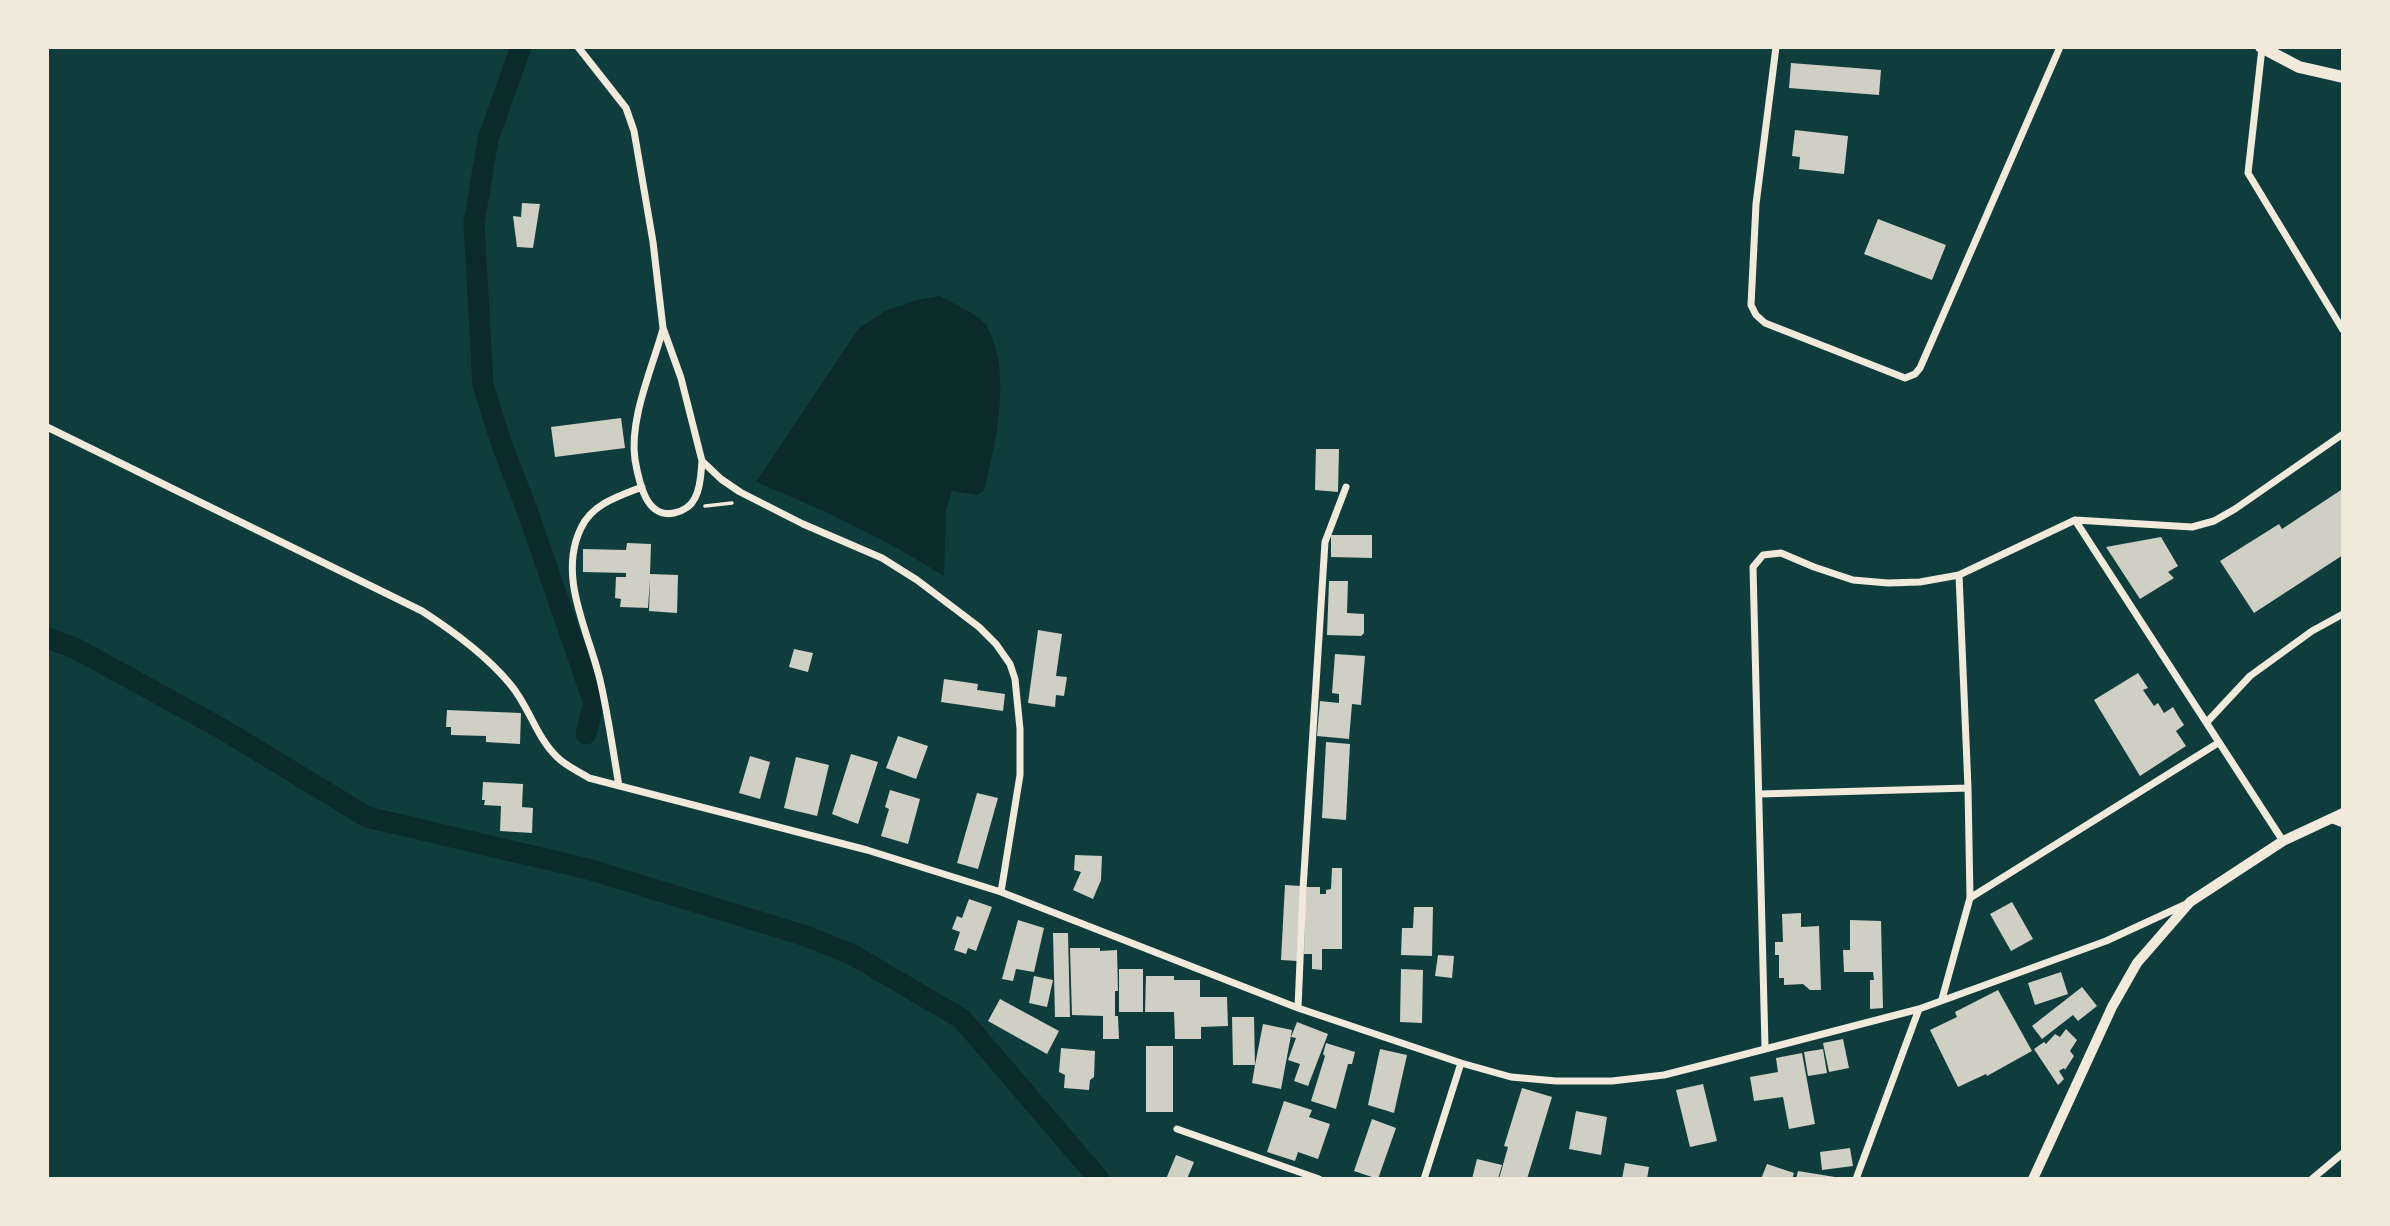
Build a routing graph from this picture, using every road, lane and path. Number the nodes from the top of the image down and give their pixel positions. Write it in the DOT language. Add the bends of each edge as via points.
graph roads {
  1 [pos="578,47"];
  2 [pos="1776,47"];
  3 [pos="2060,47"];
  4 [pos="2261,48"];
  5 [pos="2343,77"];
  6 [pos="663,328"];
  7 [pos="2343,330"];
  8 [pos="47,427"];
  9 [pos="2343,434"];
  10 [pos="702,461"];
  11 [pos="642,486"];
  12 [pos="1346,486"];
  13 [pos="760,501"];
  14 [pos="689,507"];
  15 [pos="2075,520"];
  16 [pos="1959,575"];
  17 [pos="2343,614"];
  18 [pos="2207,722"];
  19 [pos="2218,743"];
  20 [pos="620,786"];
  21 [pos="1968,788"];
  22 [pos="1760,794"];
  23 [pos="2343,813"];
  24 [pos="2330,819"];
  25 [pos="2343,824"];
  26 [pos="2283,841"];
  27 [pos="1001,892"];
  28 [pos="1970,898"];
  29 [pos="2190,902"];
  30 [pos="1942,999"];
  31 [pos="1298,1008"];
  32 [pos="1919,1009"];
  33 [pos="1765,1047"];
  34 [pos="1461,1063"];
  35 [pos="1177,1129"];
  36 [pos="2343,1153"];
  37 [pos="1319,1179"];
  38 [pos="1424,1179"];
  39 [pos="1856,1179"];
  40 [pos="2033,1179"];
  41 [pos="2312,1179"];
  1 -- 6 [label="street" via="626,108 634,131"];
  2 -- 3 [label="street" via="1756,204 1751,305 1765,323 1910,378 1920,368"];
  4 -- 5 [label="main road" via="2300,67"];
  4 -- 7 [label="street" via="2248,173"];
  6 -- 10 [label="street"];
  6 -- 11 [label="street" via="635,422 635,459"];
  8 -- 20 [label="street" via="430,616 510,684 556,757 589,778"];
  9 -- 15 [label="street" via="2214,521 2192,527"];
  10 -- 13 [label="street" via="721,479"];
  10 -- 14 [label="street" via="696,496"];
  11 -- 14 [label="street" via="650,507 657,512 668,514"];
  11 -- 20 [label="street" via="594,510 581,527 573,555 574,586 600,678"];
  12 -- 31 [label="street" via="1325,542"];
  13 -- 14 [label="path"];
  13 -- 27 [label="street" via="882,558 917,580 979,627 1010,664 1017,692 1020,775"];
  15 -- 16 [label="street"];
  15 -- 18 [label="street"];
  16 -- 21 [label="street"];
  16 -- 22 [label="street" via="1920,583 1853,580 1781,553 1763,555 1754,567"];
  17 -- 18 [label="street" via="2250,676"];
  18 -- 19 [label="street"];
  19 -- 26 [label="street"];
  19 -- 28 [label="street"];
  20 -- 27 [label="street" via="867,850"];
  21 -- 22 [label="street"];
  21 -- 28 [label="street"];
  22 -- 33 [label="street"];
  23 -- 24 [label="street"];
  24 -- 25 [label="street"];
  24 -- 26 [label="street"];
  26 -- 29 [label="street"];
  27 -- 31 [label="street"];
  28 -- 30 [label="street"];
  29 -- 30 [label="street" via="2106,941"];
  29 -- 40 [label="street" via="2137,963 2112,1007"];
  30 -- 32 [label="street"];
  31 -- 34 [label="street"];
  32 -- 33 [label="street"];
  32 -- 39 [label="street"];
  33 -- 34 [label="street" via="1664,1075 1612,1081 1511,1077"];
  34 -- 38 [label="street"];
  35 -- 37 [label="street"];
  36 -- 41 [label="street"];
}
